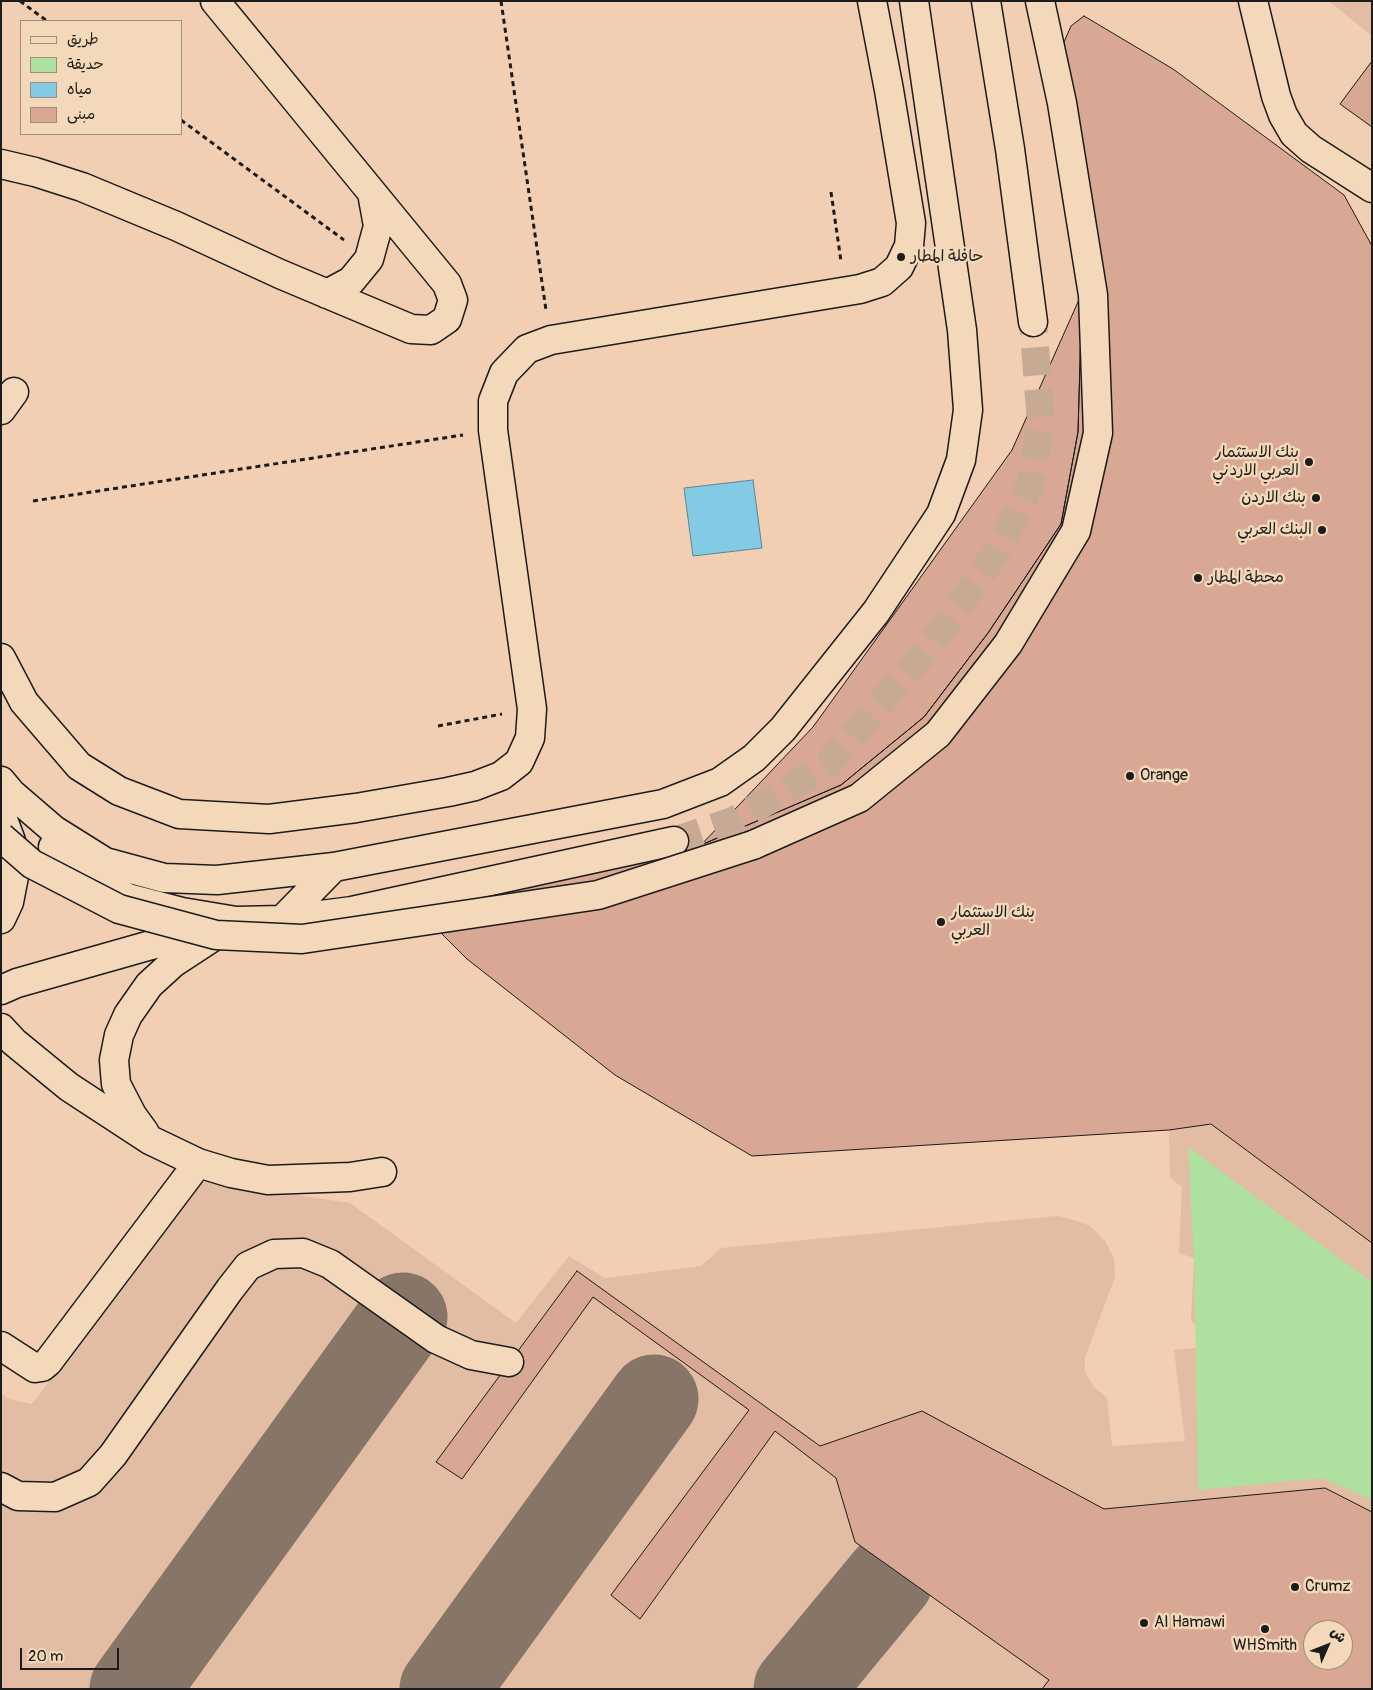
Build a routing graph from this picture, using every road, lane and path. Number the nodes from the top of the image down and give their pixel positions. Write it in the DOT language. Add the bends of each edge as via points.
graph roads {
  1 [pos="20,1"];
  2 [pos="215,1"];
  3 [pos="501,1"];
  4 [pos="872,1"];
  5 [pos="914,1"];
  6 [pos="986,1"];
  7 [pos="1040,1"];
  8 [pos="1253,1"];
  9 [pos="46,20"];
  10 [pos="182,121"];
  11 [pos="1,164"];
  12 [pos="1372,188"];
  13 [pos="371,192"];
  14 [pos="830,192"];
  15 [pos="369,259"];
  16 [pos="846,292"];
  17 [pos="327,294"];
  18 [pos="1033,322"];
  19 [pos="551,340"];
  20 [pos="493,430"];
  21 [pos="33,501"];
  22 [pos="1,658"];
  23 [pos="532,709"];
  24 [pos="438,726"];
  25 [pos="4,796"];
  26 [pos="1,836"];
  27 [pos="674,841"];
  28 [pos="334,867"];
  29 [pos="1,919"];
  30 [pos="282,920"];
  31 [pos="236,921"];
  32 [pos="1,990"];
  33 [pos="1,1028"];
  34 [pos="150,1140"];
  35 [pos="198,1163"];
  36 [pos="382,1172"];
  37 [pos="1,1346"];
  38 [pos="509,1362"];
  39 [pos="1,1487"];
  1 -- 9 [label="path"];
  2 -- 13 [label="lane"];
  3 -- 19 [label="path"];
  4 -- 16 [label="lane" via="911,223 909,246 899,267 882,282"];
  5 -- 28 [label="lane" via="962,330 968,410 961,460 941,514 876,612 783,729 754,758 720,782 663,804"];
  6 -- 18 [label="lane"];
  7 -- 26 [label="lane, bridge" via="1062,103 1093,294 1098,433 1076,531 1008,644 938,734 859,798 753,845 598,895 302,939 216,935 118,909 32,864"];
  8 -- 12 [label="lane" via="1276,96 1282,115 1294,134 1311,149"];
  10 -- 15 [label="path"];
  11 -- 17 [label="lane" via="82,187"];
  13 -- 15 [label="lane" via="378,226"];
  13 -- 17 [label="lane" via="447,284 452,300 447,318 431,330 411,329"];
  14 -- 16 [label="path"];
  15 -- 17 [label="lane" via="351,281"];
  16 -- 19 [label="lane"];
  19 -- 20 [label="lane" via="527,349 504,373 494,401"];
  20 -- 21 [label="path"];
  20 -- 23 [label="lane"];
  22 -- 23 [label="lane" via="24,702 79,766 119,792 179,814 269,819 356,808 475,786 501,776 519,762 530,738"];
  23 -- 24 [label="path"];
  25 -- 28 [label="lane" via="105,862 164,878 216,880"];
  25 -- 29 [label="lane" via="15,871 9,902"];
  25 -- 31 [label="lane" via="58,852 94,881 128,898"];
  27 -- 30 [label="lane" via="352,911"];
  28 -- 30 [label="lane"];
  30 -- 31 [label="lane"];
  31 -- 32 [label="lane"];
  31 -- 34 [label="lane" via="173,963 149,985 128,1015 119,1035 114,1060 116,1084"];
  33 -- 34 [label="lane" via="69,1087"];
  34 -- 35 [label="lane"];
  35 -- 36 [label="lane" via="268,1180 333,1178"];
  35 -- 37 [label="lane" via="48,1362 35,1368"];
  38 -- 39 [label="lane" via="471,1355 436,1339 330,1264 303,1252 274,1254 248,1266 113,1455 89,1482 55,1497 18,1496"];
}
